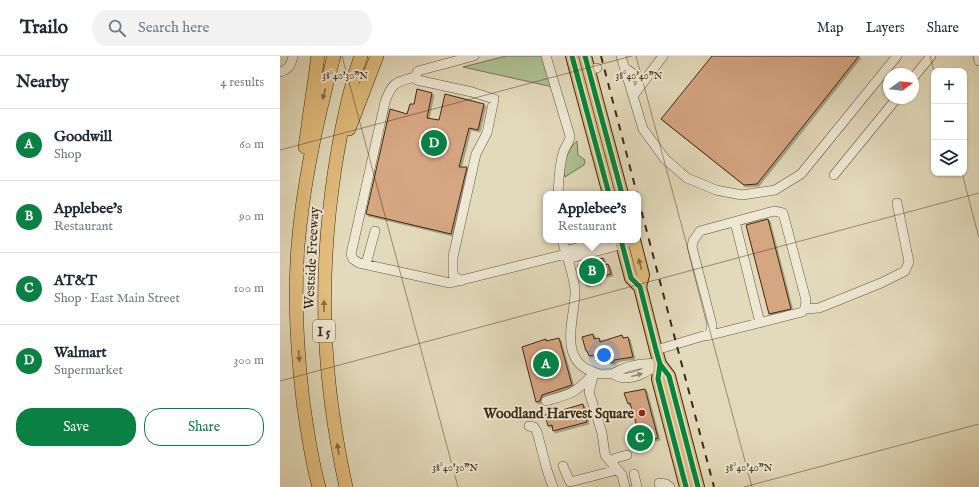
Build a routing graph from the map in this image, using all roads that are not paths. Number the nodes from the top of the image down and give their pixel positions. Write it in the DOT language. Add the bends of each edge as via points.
graph roads {
  1 [pos="293,56"];
  2 [pos="318,56"];
  3 [pos="334,56"];
  4 [pos="361,56"];
  5 [pos="377,56"];
  6 [pos="474,56"];
  7 [pos="546,56"];
  8 [pos="572,56"];
  9 [pos="585,56"];
  10 [pos="622,56"];
  11 [pos="661,56"];
  12 [pos="897,56"];
  13 [pos="931,56"];
  14 [pos="978,56"];
  15 [pos="979,61"];
  16 [pos="624,67"];
  17 [pos="919,71"];
  18 [pos="280,72"];
  19 [pos="415,77"];
  20 [pos="643,81"];
  21 [pos="633,96"];
  22 [pos="892,104"];
  23 [pos="334,175"];
  24 [pos="834,175"];
  25 [pos="558,191"];
  26 [pos="608,191"];
  27 [pos="621,191"];
  28 [pos="897,203"];
  29 [pos="735,222"];
  30 [pos="374,231"];
  31 [pos="563,243"];
  32 [pos="594,243"];
  33 [pos="621,243"];
  34 [pos="629,243"];
  35 [pos="298,247"];
  36 [pos="566,254"];
  37 [pos="366,264"];
  38 [pos="461,281"];
  39 [pos="805,309"];
  40 [pos="760,323"];
  41 [pos="707,336"];
  42 [pos="656,350"];
  43 [pos="660,364"];
  44 [pos="594,373"];
  45 [pos="546,401"];
  46 [pos="529,426"];
  47 [pos="627,455"];
  48 [pos="611,462"];
  49 [pos="563,466"];
  50 [pos="617,470"];
  51 [pos="634,474"];
  52 [pos="659,483"];
  53 [pos="319,487"];
  54 [pos="346,487"];
  55 [pos="553,487"];
  56 [pos="625,487"];
  57 [pos="637,487"];
  58 [pos="670,487"];
  59 [pos="686,487"];
  60 [pos="698,487"];
  1 -- 18 [label="lane" via="290,66"];
  2 -- 35 [label="highway" via="305,137"];
  3 -- 35 [label="highway, Westside Freeway / I 5, one-way" via="305,184"];
  4 -- 23 [label="highway, Westside Freeway / I 5" via="340,134"];
  5 -- 23 [label="highway" via="365,82"];
  6 -- 19 [label="lane" via="418,71"];
  7 -- 25 [label="lane" via="570,136 560,166"];
  8 -- 26 [label="main road"];
  9 -- 27 [label="main road" via="593,69"];
  10 -- 16 [label="lane"];
  11 -- 20 [label="lane"];
  12 -- 21 [label="lane" via="801,174 775,190 742,194 716,190 687,178 665,159 643,129"];
  13 -- 17 [label="lane"];
  14 -- 15 [label="lane"];
  16 -- 20 [label="lane"];
  16 -- 21 [label="lane"];
  19 -- 37 [label="lane" via="396,82 389,89 385,102 351,254 353,259"];
  19 -- 38 [label="lane" via="418,80 494,99 487,133 476,154 453,257 453,275"];
  20 -- 21 [label="lane"];
  22 -- 24 [label="lane"];
  54 -- 23 [label="highway, Westside Freeway / I 5, one-way" via="333,416 324,337 326,254"];
  28 -- 39 [label="lane" via="909,262 905,270 881,283 819,308"];
  29 -- 39 [label="lane" via="774,211 783,213 806,300"];
  29 -- 40 [label="lane"];
  29 -- 41 [label="lane" via="700,231 693,241 692,247 712,325"];
  30 -- 37 [label="lane"];
  31 -- 36 [label="lane"];
  32 -- 36 [label="lane" via="569,250"];
  33 -- 36 [label="lane" via="571,258"];
  34 -- 42 [label="main road" via="643,275 640,287"];
  35 -- 53 [label="highway, Westside Freeway / I 5, one-way" via="296,314 301,380"];
  36 -- 38 [label="lane"];
  36 -- 44 [label="lane" via="576,292 570,345 576,359"];
  37 -- 38 [label="lane" via="442,282"];
  39 -- 40 [label="lane"];
  40 -- 41 [label="lane"];
  41 -- 42 [label="lane"];
  42 -- 43 [label="main road"];
  43 -- 44 [label="lane" via="645,362 622,368 612,374"];
  43 -- 59 [label="main road" via="658,379"];
  43 -- 60 [label="main road" via="669,376"];
  44 -- 45 [label="lane" via="579,389"];
  44 -- 48 [label="lane" via="589,392 602,433 605,455"];
  46 -- 55 [label="lane" via="534,427 537,432"];
  47 -- 48 [label="lane"];
  48 -- 50 [label="lane"];
  49 -- 50 [label="lane" via="570,482"];
  50 -- 56 [label="lane" via="622,475"];
  51 -- 57 [label="lane"];
  52 -- 58 [label="lane"];
}
